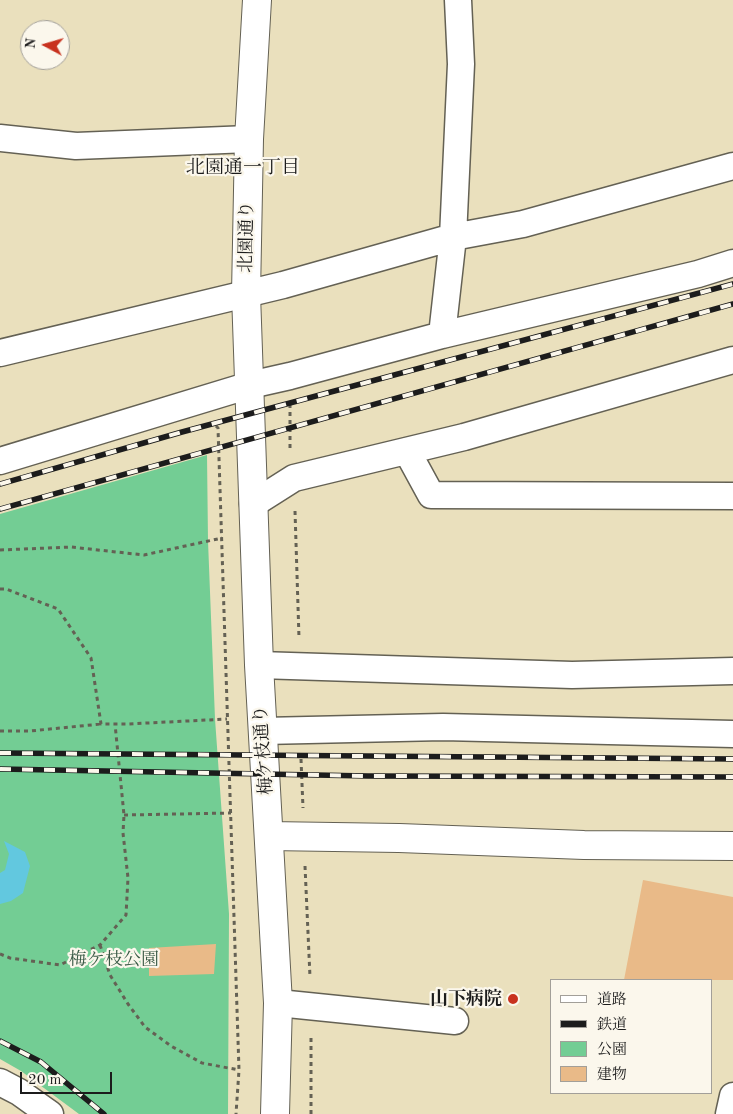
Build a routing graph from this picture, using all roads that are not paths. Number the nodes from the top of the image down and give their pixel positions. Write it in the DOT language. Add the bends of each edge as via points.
graph roads {
  1 [pos="257,0"];
  2 [pos="458,0"];
  3 [pos="0,138"];
  4 [pos="250,139"];
  5 [pos="733,166"];
  6 [pos="454,237"];
  7 [pos="733,263"];
  8 [pos="246,294"];
  9 [pos="442,335"];
  10 [pos="0,353"];
  11 [pos="733,360"];
  12 [pos="250,385"];
  13 [pos="407,451"];
  14 [pos="2,453"];
  15 [pos="733,496"];
  16 [pos="253,504"];
  17 [pos="259,665"];
  18 [pos="733,671"];
  19 [pos="262,731"];
  20 [pos="733,734"];
  21 [pos="269,836"];
  22 [pos="733,846"];
  23 [pos="278,1003"];
  24 [pos="455,1021"];
  25 [pos="0,1082"];
  26 [pos="733,1096"];
  27 [pos="50,1114"];
  28 [pos="274,1114"];
  29 [pos="729,1114"];
  1 -- 4 [label="street, 北園通り"];
  2 -- 6 [label="street" via="461,64"];
  3 -- 4 [label="street" via="76,146"];
  4 -- 8 [label="street, 北園通り"];
  5 -- 6 [label="street" via="523,224"];
  6 -- 8 [label="street"];
  6 -- 9 [label="street"];
  7 -- 9 [label="street"];
  8 -- 10 [label="street"];
  8 -- 12 [label="street, 北園通り"];
  9 -- 12 [label="street"];
  11 -- 13 [label="street"];
  12 -- 14 [label="street"];
  12 -- 16 [label="street, 梅ケ枝通り"];
  13 -- 15 [label="street" via="431,495"];
  13 -- 16 [label="street" via="294,478"];
  16 -- 17 [label="street, 梅ケ枝通り"];
  17 -- 18 [label="street" via="572,675"];
  17 -- 19 [label="street, 梅ケ枝通り"];
  19 -- 20 [label="street" via="444,727"];
  19 -- 21 [label="street, 梅ケ枝通り"];
  21 -- 22 [label="street"];
  21 -- 23 [label="street, 梅ケ枝通り"];
  23 -- 24 [label="street"];
  23 -- 28 [label="street, 梅ケ枝通り"];
  25 -- 27 [label="street"];
  26 -- 29 [label="street"];
}
